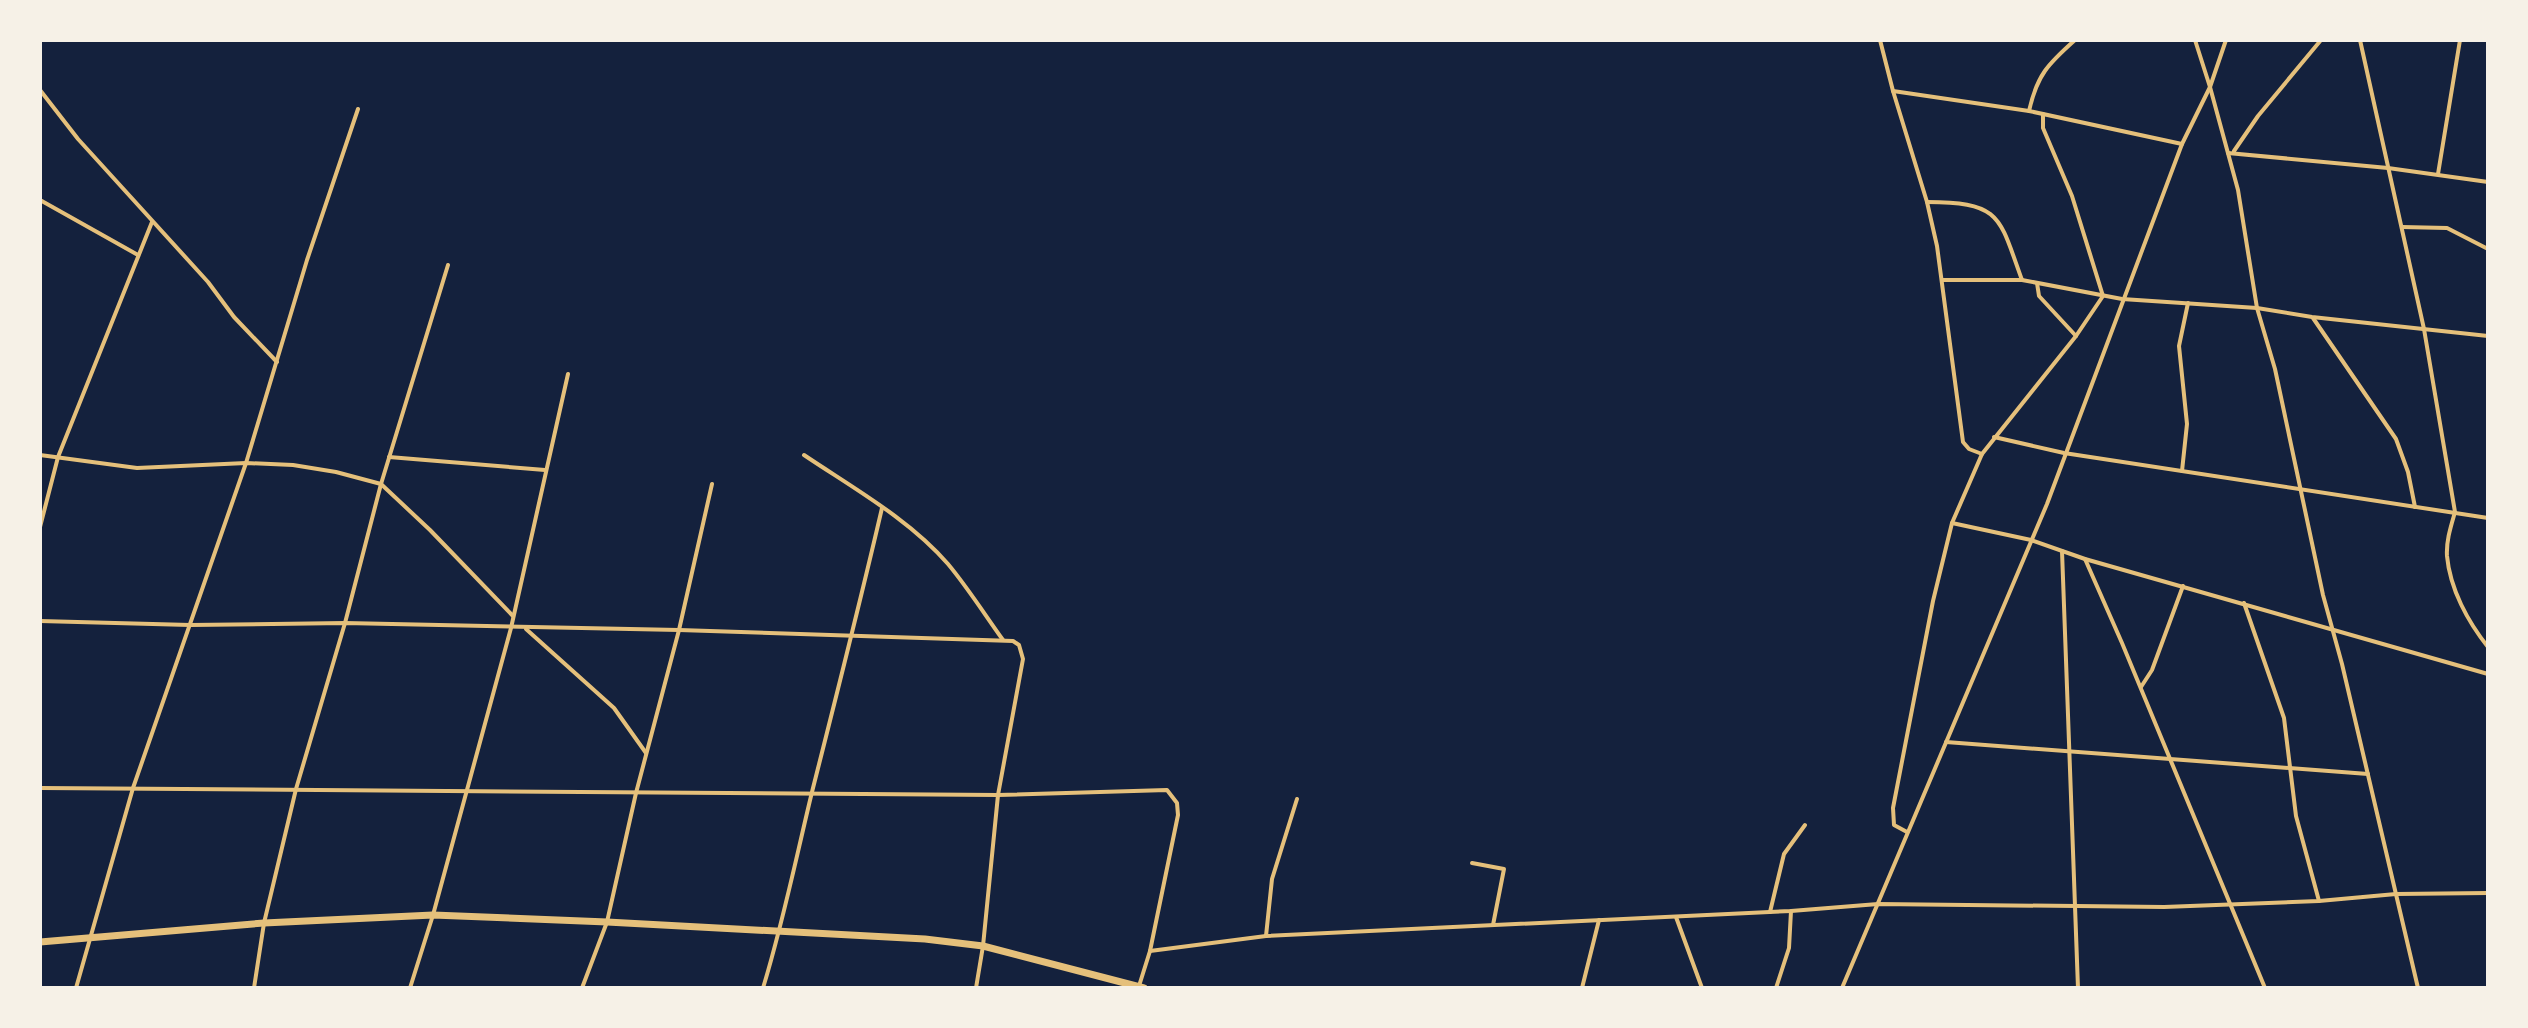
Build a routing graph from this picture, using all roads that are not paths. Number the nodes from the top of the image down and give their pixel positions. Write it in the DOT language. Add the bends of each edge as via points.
graph roads {
  1 [pos="1880,40"];
  2 [pos="2075,40"];
  3 [pos="2195,40"];
  4 [pos="2226,40"];
  5 [pos="2321,40"];
  6 [pos="2360,40"];
  7 [pos="2460,40"];
  8 [pos="2210,87"];
  9 [pos="40,90"];
  10 [pos="1893,91"];
  11 [pos="358,109"];
  12 [pos="2029,111"];
  13 [pos="2043,114"];
  14 [pos="2182,144"];
  15 [pos="2231,152"];
  16 [pos="2388,168"];
  17 [pos="2438,174"];
  18 [pos="2488,182"];
  19 [pos="40,200"];
  20 [pos="1927,202"];
  21 [pos="152,222"];
  22 [pos="2402,227"];
  23 [pos="2488,249"];
  24 [pos="138,255"];
  25 [pos="448,265"];
  26 [pos="1943,280"];
  27 [pos="2022,280"];
  28 [pos="2037,283"];
  29 [pos="2103,296"];
  30 [pos="2122,299"];
  31 [pos="2188,303"];
  32 [pos="2257,308"];
  33 [pos="2312,317"];
  34 [pos="2424,329"];
  35 [pos="2076,336"];
  36 [pos="2488,336"];
  37 [pos="277,362"];
  38 [pos="568,374"];
  39 [pos="1994,437"];
  40 [pos="2064,453"];
  41 [pos="1982,454"];
  42 [pos="40,455"];
  43 [pos="804,455"];
  44 [pos="58,457"];
  45 [pos="389,457"];
  46 [pos="246,463"];
  47 [pos="545,470"];
  48 [pos="2182,471"];
  49 [pos="381,484"];
  50 [pos="712,484"];
  51 [pos="2301,490"];
  52 [pos="2415,507"];
  53 [pos="882,508"];
  54 [pos="2455,512"];
  55 [pos="2488,518"];
  56 [pos="1952,523"];
  57 [pos="40,527"];
  58 [pos="2031,540"];
  59 [pos="2061,550"];
  60 [pos="2085,559"];
  61 [pos="2183,586"];
  62 [pos="2244,603"];
  63 [pos="513,616"];
  64 [pos="40,621"];
  65 [pos="345,623"];
  66 [pos="190,625"];
  67 [pos="525,627"];
  68 [pos="511,628"];
  69 [pos="679,630"];
  70 [pos="2334,631"];
  71 [pos="853,637"];
  72 [pos="1003,640"];
  73 [pos="2488,647"];
  74 [pos="2488,674"];
  75 [pos="2140,687"];
  76 [pos="1946,742"];
  77 [pos="2069,751"];
  78 [pos="646,753"];
  79 [pos="2170,759"];
  80 [pos="2288,769"];
  81 [pos="2368,774"];
  82 [pos="40,788"];
  83 [pos="133,788"];
  84 [pos="296,789"];
  85 [pos="467,792"];
  86 [pos="636,793"];
  87 [pos="812,794"];
  88 [pos="998,795"];
  89 [pos="1297,799"];
  90 [pos="1805,825"];
  91 [pos="1907,832"];
  92 [pos="1472,863"];
  93 [pos="2488,893"];
  94 [pos="2396,894"];
  95 [pos="2319,901"];
  96 [pos="1878,904"];
  97 [pos="2232,905"];
  98 [pos="2076,908"];
  99 [pos="1791,911"];
  100 [pos="1770,912"];
  101 [pos="433,915"];
  102 [pos="1676,917"];
  103 [pos="1599,920"];
  104 [pos="607,922"];
  105 [pos="264,923"];
  106 [pos="1493,925"];
  107 [pos="781,930"];
  108 [pos="92,936"];
  109 [pos="1266,936"];
  110 [pos="40,942"];
  111 [pos="983,946"];
  112 [pos="1150,951"];
  113 [pos="1142,987"];
  114 [pos="76,988"];
  115 [pos="254,988"];
  116 [pos="410,988"];
  117 [pos="582,988"];
  118 [pos="763,988"];
  119 [pos="976,988"];
  120 [pos="1582,988"];
  121 [pos="1702,988"];
  122 [pos="1776,988"];
  123 [pos="1842,988"];
  124 [pos="2078,988"];
  125 [pos="2265,988"];
  126 [pos="2418,988"];
  1 -- 10 [label="street"];
  2 -- 12 [label="street" via="2041,75"];
  3 -- 8 [label="street"];
  4 -- 8 [label="street"];
  5 -- 15 [label="street"];
  6 -- 16 [label="street"];
  7 -- 17 [label="street"];
  8 -- 14 [label="street"];
  8 -- 15 [label="street"];
  9 -- 21 [label="street"];
  10 -- 12 [label="street"];
  10 -- 20 [label="street"];
  11 -- 37 [label="street"];
  12 -- 13 [label="street"];
  13 -- 14 [label="street"];
  13 -- 29 [label="street" via="2043,128 2072,196"];
  14 -- 30 [label="street"];
  15 -- 16 [label="street"];
  15 -- 32 [label="street"];
  16 -- 17 [label="street"];
  16 -- 22 [label="street"];
  17 -- 18 [label="street"];
  19 -- 24 [label="street"];
  20 -- 26 [label="street"];
  20 -- 27 [label="street" via="1975,206 1998,219"];
  21 -- 24 [label="street"];
  21 -- 37 [label="street"];
  22 -- 23 [label="street" via="2447,228"];
  22 -- 34 [label="street"];
  24 -- 44 [label="street"];
  25 -- 45 [label="street"];
  26 -- 27 [label="street"];
  26 -- 41 [label="street" via="1963,442"];
  27 -- 28 [label="street"];
  28 -- 29 [label="street"];
  28 -- 35 [label="street" via="2039,296"];
  29 -- 30 [label="street"];
  29 -- 35 [label="street"];
  30 -- 31 [label="street"];
  30 -- 40 [label="street"];
  31 -- 32 [label="street"];
  31 -- 48 [label="street" via="2179,346 2187,424"];
  32 -- 33 [label="street"];
  32 -- 51 [label="street"];
  33 -- 34 [label="street"];
  33 -- 52 [label="street" via="2396,439"];
  34 -- 36 [label="street"];
  34 -- 54 [label="street"];
  35 -- 39 [label="street"];
  37 -- 46 [label="street"];
  38 -- 47 [label="street"];
  39 -- 40 [label="street"];
  39 -- 41 [label="street"];
  40 -- 48 [label="street"];
  40 -- 58 [label="street"];
  41 -- 56 [label="street"];
  42 -- 44 [label="street"];
  43 -- 53 [label="street"];
  44 -- 46 [label="street" via="137,468"];
  44 -- 57 [label="street"];
  45 -- 47 [label="street"];
  45 -- 49 [label="street"];
  46 -- 49 [label="street" via="293,465"];
  46 -- 66 [label="street"];
  47 -- 63 [label="street"];
  48 -- 51 [label="street"];
  49 -- 63 [label="street"];
  49 -- 65 [label="street"];
  50 -- 69 [label="street"];
  51 -- 52 [label="street"];
  51 -- 70 [label="street"];
  52 -- 54 [label="street"];
  53 -- 71 [label="street"];
  53 -- 72 [label="street" via="948,564"];
  54 -- 55 [label="street"];
  54 -- 73 [label="street" via="2448,540 2451,573 2469,623"];
  56 -- 58 [label="street"];
  56 -- 91 [label="street" via="1893,808 1894,825"];
  58 -- 59 [label="street"];
  58 -- 76 [label="street"];
  59 -- 60 [label="street"];
  59 -- 77 [label="street"];
  60 -- 61 [label="street"];
  60 -- 75 [label="street"];
  61 -- 62 [label="street"];
  61 -- 75 [label="street" via="2152,670"];
  62 -- 70 [label="street"];
  62 -- 80 [label="street" via="2284,718"];
  63 -- 68 [label="street"];
  64 -- 66 [label="street"];
  65 -- 66 [label="street"];
  65 -- 68 [label="street"];
  65 -- 84 [label="street"];
  66 -- 83 [label="street"];
  67 -- 68 [label="street"];
  67 -- 69 [label="street"];
  67 -- 78 [label="street" via="604,697"];
  68 -- 85 [label="street"];
  69 -- 71 [label="street"];
  69 -- 78 [label="street"];
  70 -- 74 [label="street"];
  70 -- 81 [label="street"];
  71 -- 72 [label="street"];
  71 -- 87 [label="street"];
  72 -- 88 [label="street" via="1019,645 1023,659"];
  75 -- 79 [label="street"];
  76 -- 77 [label="street"];
  76 -- 91 [label="street"];
  77 -- 79 [label="street"];
  77 -- 98 [label="street"];
  78 -- 86 [label="street"];
  79 -- 80 [label="street"];
  79 -- 97 [label="street"];
  80 -- 81 [label="street"];
  80 -- 95 [label="street"];
  81 -- 94 [label="street"];
  82 -- 83 [label="street"];
  83 -- 84 [label="street"];
  83 -- 108 [label="street"];
  84 -- 85 [label="street"];
  84 -- 105 [label="street"];
  85 -- 86 [label="street"];
  85 -- 101 [label="street"];
  86 -- 87 [label="street"];
  86 -- 104 [label="street"];
  87 -- 88 [label="street"];
  87 -- 107 [label="street"];
  88 -- 111 [label="street"];
  88 -- 112 [label="street" via="1167,790 1174,796 1178,815"];
  89 -- 109 [label="street" via="1272,879"];
  90 -- 100 [label="street" via="1784,854"];
  91 -- 96 [label="street"];
  92 -- 106 [label="street" via="1504,869"];
  93 -- 94 [label="street"];
  94 -- 95 [label="street"];
  94 -- 126 [label="street"];
  95 -- 97 [label="street"];
  96 -- 98 [label="street"];
  96 -- 99 [label="street"];
  96 -- 123 [label="street"];
  97 -- 98 [label="street"];
  97 -- 125 [label="street"];
  98 -- 124 [label="street"];
  99 -- 100 [label="street"];
  99 -- 122 [label="street" via="1789,948"];
  100 -- 102 [label="street"];
  101 -- 104 [label="highway"];
  101 -- 105 [label="highway"];
  101 -- 116 [label="street"];
  102 -- 103 [label="street"];
  102 -- 121 [label="street"];
  103 -- 106 [label="street"];
  103 -- 120 [label="street"];
  104 -- 107 [label="highway"];
  104 -- 117 [label="street"];
  105 -- 108 [label="highway"];
  105 -- 115 [label="street"];
  106 -- 109 [label="street"];
  107 -- 111 [label="highway"];
  107 -- 118 [label="street"];
  108 -- 110 [label="highway"];
  108 -- 114 [label="street"];
  109 -- 112 [label="street"];
  111 -- 113 [label="highway"];
  111 -- 119 [label="street"];
  112 -- 113 [label="street"];
}
